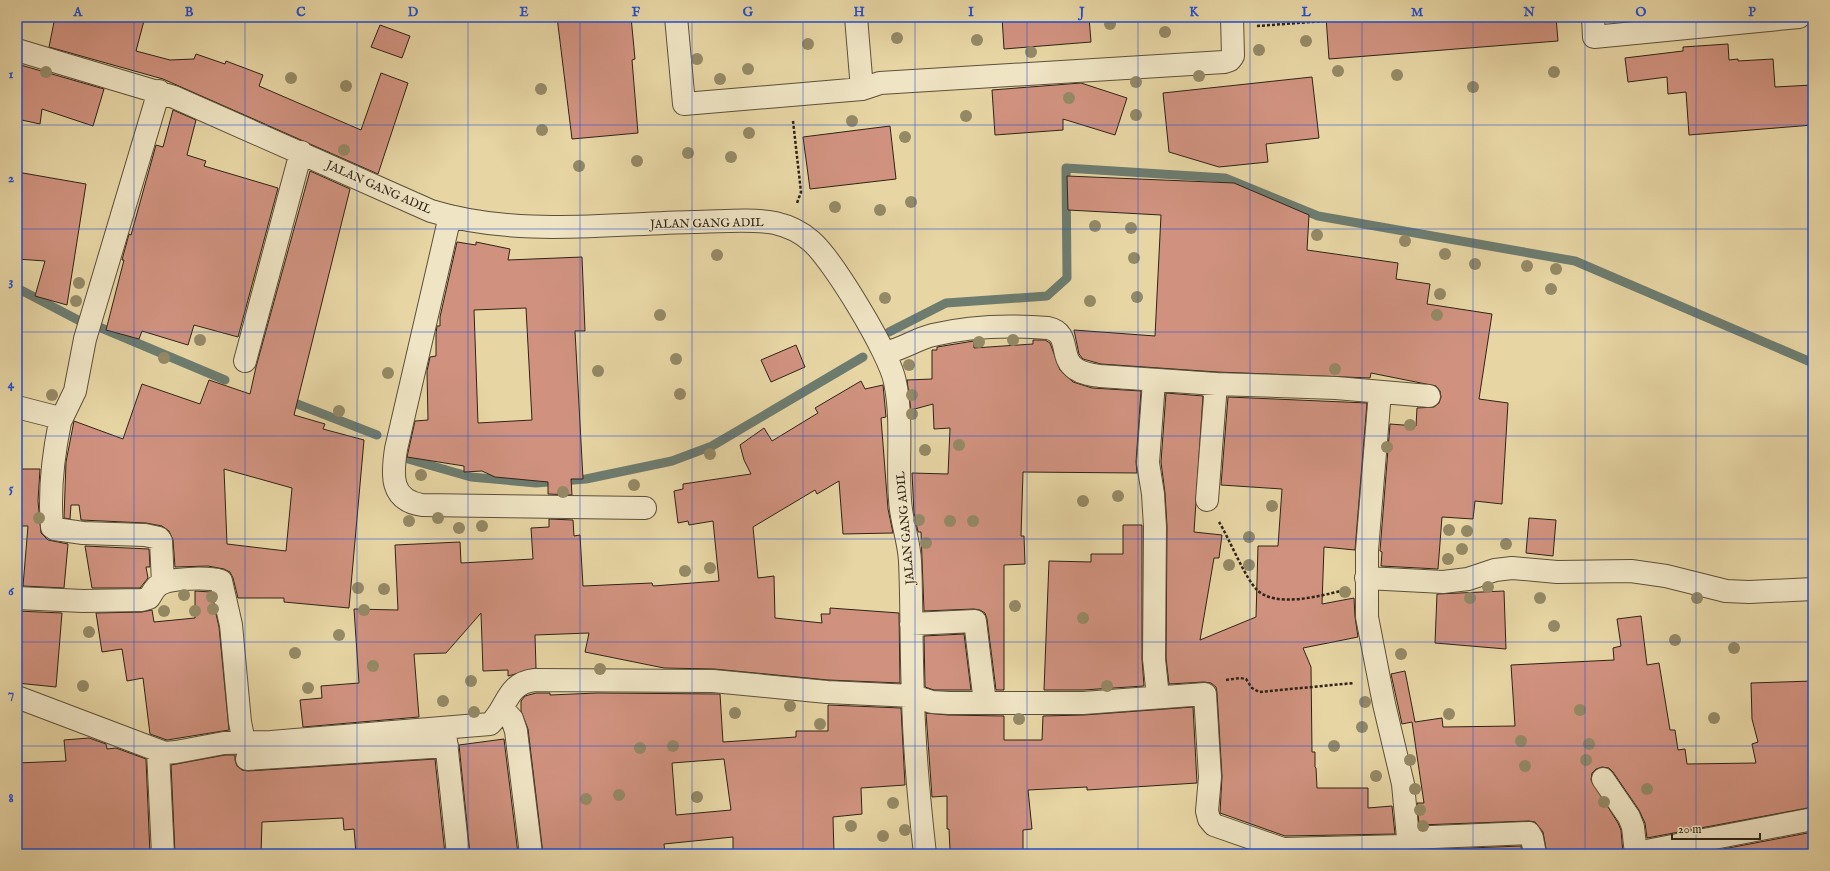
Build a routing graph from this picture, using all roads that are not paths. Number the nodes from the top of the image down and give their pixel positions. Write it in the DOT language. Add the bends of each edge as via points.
graph roads {
  1 [pos="676,17"];
  2 [pos="856,17"];
  3 [pos="1593,17"];
  4 [pos="1799,17"];
  5 [pos="1233,22"];
  6 [pos="17,50"];
  7 [pos="862,88"];
  8 [pos="159,91"];
  9 [pos="301,152"];
  10 [pos="450,216"];
  11 [pos="884,353"];
  12 [pos="245,361"];
  13 [pos="1154,381"];
  14 [pos="1216,384"];
  15 [pos="1380,392"];
  16 [pos="1429,396"];
  17 [pos="17,407"];
  18 [pos="60,422"];
  19 [pos="1207,500"];
  20 [pos="645,508"];
  21 [pos="163,583"];
  22 [pos="1366,583"];
  23 [pos="1813,589"];
  24 [pos="17,598"];
  25 [pos="911,624"];
  26 [pos="913,696"];
  27 [pos="17,697"];
  28 [pos="1158,697"];
  29 [pos="985,702"];
  30 [pos="502,708"];
  31 [pos="446,737"];
  32 [pos="158,751"];
  33 [pos="245,751"];
  34 [pos="1603,779"];
  35 [pos="1813,819"];
  36 [pos="1406,846"];
  37 [pos="163,854"];
  38 [pos="458,854"];
  39 [pos="531,854"];
  40 [pos="924,854"];
  41 [pos="1535,854"];
  42 [pos="1636,854"];
  1 -- 7 [label="street" via="684,104"];
  2 -- 7 [label="street"];
  3 -- 4 [label="street" via="1594,37"];
  5 -- 7 [label="street" via="1233,56 1224,62 880,83"];
  6 -- 8 [label="street, JALAN GANG ADIL"];
  8 -- 9 [label="street, JALAN GANG ADIL"];
  8 -- 18 [label="street" via="85,339 76,391"];
  9 -- 10 [label="street, JALAN GANG ADIL" via="431,211"];
  9 -- 12 [label="street"];
  10 -- 11 [label="street, JALAN GANG ADIL" via="489,224 535,227 756,221 787,227 804,236 825,256"];
  10 -- 20 [label="street" via="396,449 394,476 399,493 406,501 422,505"];
  11 -- 13 [label="street" via="949,332 995,328 1048,328 1055,329 1060,334 1070,362 1080,371 1100,376"];
  11 -- 25 [label="street, JALAN GANG ADIL" via="895,380 898,399 900,500 910,558"];
  13 -- 14 [label="street"];
  13 -- 28 [label="street" via="1148,464 1155,527 1154,659"];
  14 -- 15 [label="street"];
  14 -- 19 [label="street"];
  15 -- 16 [label="street"];
  15 -- 22 [label="street"];
  17 -- 18 [label="street" via="56,417"];
  18 -- 21 [label="street" via="55,441 52,477 52,527 83,533 145,535 159,538"];
  21 -- 24 [label="street" via="149,598 142,600"];
  21 -- 33 [label="street" via="208,579 222,582 231,626"];
  22 -- 23 [label="street" via="1443,582 1468,579 1486,572 1512,568 1557,572 1631,571 1666,576 1726,591"];
  22 -- 36 [label="street" via="1366,617 1403,784"];
  25 -- 26 [label="street, JALAN GANG ADIL"];
  25 -- 29 [label="street" via="975,621"];
  26 -- 29 [label="street" via="943,703"];
  26 -- 30 [label="street" via="827,692 713,681 535,680 525,681 512,690"];
  26 -- 40 [label="street, JALAN GANG ADIL"];
  27 -- 32 [label="street"];
  28 -- 29 [label="street" via="1083,703"];
  28 -- 36 [label="street" via="1205,694 1210,777 1207,811 1214,825 1283,849"];
  30 -- 31 [label="street" via="490,724"];
  30 -- 39 [label="street" via="512,718 516,731"];
  31 -- 33 [label="street" via="271,742"];
  31 -- 38 [label="street"];
  32 -- 33 [label="street" via="176,752 224,743"];
  32 -- 37 [label="street"];
  34 -- 42 [label="street" via="1629,817 1633,827"];
  35 -- 42 [label="street"];
  36 -- 41 [label="street" via="1529,833"];
}
